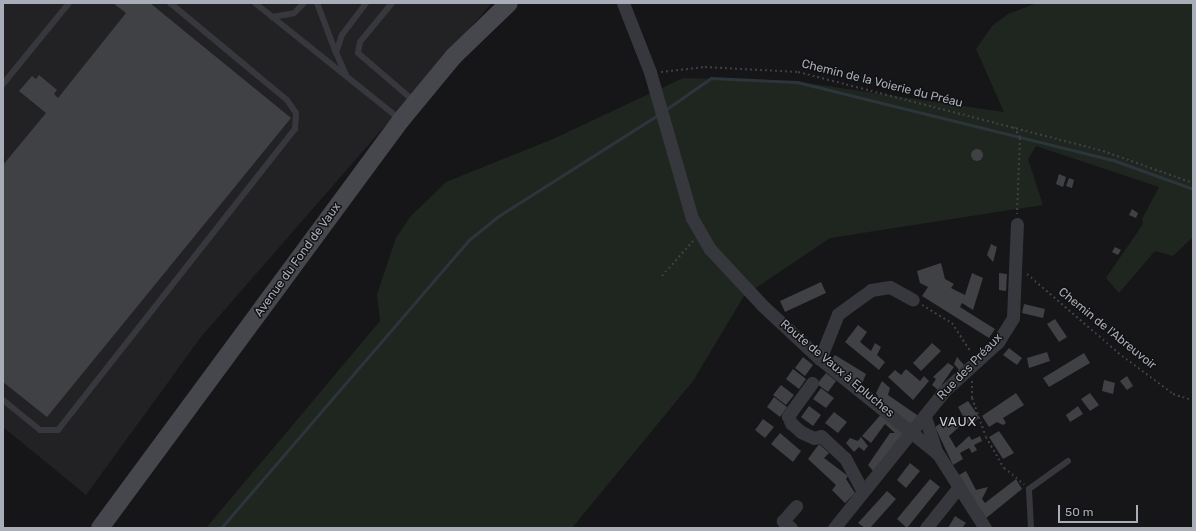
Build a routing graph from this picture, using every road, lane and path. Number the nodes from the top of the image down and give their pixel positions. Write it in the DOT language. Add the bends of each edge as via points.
graph roads {
  1 [pos="69,3"];
  2 [pos="170,3"];
  3 [pos="255,3"];
  4 [pos="304,3"];
  5 [pos="317,3"];
  6 [pos="366,3"];
  7 [pos="392,3"];
  8 [pos="509,3"];
  9 [pos="623,3"];
  10 [pos="272,17"];
  11 [pos="336,53"];
  12 [pos="650,72"];
  13 [pos="346,75"];
  14 [pos="3,84"];
  15 [pos="415,102"];
  16 [pos="401,120"];
  17 [pos="1014,127"];
  18 [pos="1193,183"];
  19 [pos="1017,224"];
  20 [pos="700,233"];
  21 [pos="1015,264"];
  22 [pos="662,276"];
  23 [pos="913,300"];
  24 [pos="974,358"];
  25 [pos="820,359"];
  26 [pos="812,383"];
  27 [pos="974,383"];
  28 [pos="3,400"];
  29 [pos="1193,400"];
  30 [pos="925,417"];
  31 [pos="913,432"];
  32 [pos="938,454"];
  33 [pos="1068,461"];
  34 [pos="959,487"];
  35 [pos="1029,489"];
  36 [pos="863,492"];
  37 [pos="796,506"];
  38 [pos="784,526"];
  39 [pos="100,528"];
  40 [pos="834,528"];
  41 [pos="926,528"];
  42 [pos="985,528"];
  43 [pos="1031,528"];
  1 -- 14 [label="lane"];
  2 -- 28 [label="lane" via="287,100 296,113 295,129 58,430 40,430"];
  3 -- 10 [label="lane"];
  4 -- 10 [label="lane" via="294,13"];
  5 -- 11 [label="lane"];
  6 -- 11 [label="lane" via="342,35"];
  7 -- 15 [label="lane" via="360,42 358,53"];
  8 -- 15 [label="street, Avenue du Fond de Vaux" via="454,56"];
  9 -- 12 [label="street, Route de Vaux à Epluches"];
  10 -- 13 [label="lane"];
  11 -- 13 [label="lane"];
  12 -- 17 [label="path, Chemin de la Voierie du Préau" via="705,67 798,72"];
  12 -- 20 [label="street, Route de Vaux à Epluches" via="692,218"];
  13 -- 16 [label="lane"];
  15 -- 16 [label="street, Avenue du Fond de Vaux"];
  16 -- 39 [label="street, Avenue du Fond de Vaux"];
  17 -- 18 [label="path, Chemin de la Voierie du Préau" via="1103,151"];
  17 -- 19 [label="path" via="1020,138"];
  19 -- 21 [label="street, Rue des Préaux"];
  20 -- 22 [label="path"];
  20 -- 25 [label="street, Route de Vaux à Epluches" via="710,249 762,305"];
  21 -- 29 [label="path, Chemin de l'Abreuvoir" via="1122,356 1173,394"];
  21 -- 30 [label="street, Rue des Préaux" via="1013,318 998,342 945,390"];
  23 -- 24 [label="path" via="952,323"];
  23 -- 25 [label="street" via="890,287 871,290 838,314"];
  25 -- 31 [label="street, Route de Vaux à Epluches"];
  26 -- 36 [label="street" via="788,416 790,423 814,438 821,436 845,458"];
  27 -- 35 [label="path" via="972,398 986,437 1004,468"];
  30 -- 31 [label="street, Rue des Préaux"];
  30 -- 32 [label="street"];
  31 -- 32 [label="street, Route de Vaux à Epluches"];
  31 -- 36 [label="street, Rue des Préaux"];
  32 -- 34 [label="street"];
  33 -- 35 [label="lane"];
  34 -- 41 [label="street"];
  34 -- 42 [label="street"];
  35 -- 43 [label="lane"];
  36 -- 40 [label="street, Rue des Préaux"];
  37 -- 38 [label="street"];
}
